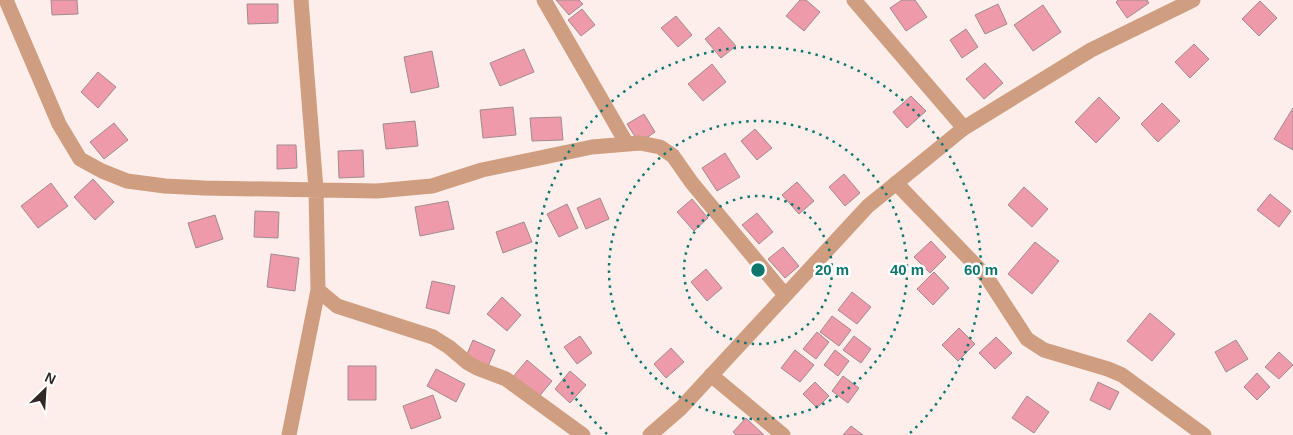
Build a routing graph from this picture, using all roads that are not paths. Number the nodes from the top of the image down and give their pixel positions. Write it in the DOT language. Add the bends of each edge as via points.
graph roads {
  1 [pos="6,0"];
  2 [pos="301,0"];
  3 [pos="544,0"];
  4 [pos="854,0"];
  5 [pos="1194,0"];
  6 [pos="964,128"];
  7 [pos="627,144"];
  8 [pos="896,184"];
  9 [pos="316,189"];
  10 [pos="318,290"];
  11 [pos="785,295"];
  12 [pos="711,375"];
  13 [pos="289,435"];
  14 [pos="583,435"];
  15 [pos="650,435"];
  16 [pos="783,435"];
  17 [pos="1204,435"];
  1 -- 9 [label="street" via="59,124 80,159 126,181 165,186"];
  2 -- 9 [label="street"];
  3 -- 7 [label="street"];
  4 -- 6 [label="street"];
  5 -- 6 [label="street" via="1092,50"];
  6 -- 8 [label="street"];
  7 -- 9 [label="street" via="592,147 491,168 432,186 377,190"];
  7 -- 11 [label="street" via="660,147 673,156"];
  8 -- 11 [label="street" via="868,206"];
  8 -- 17 [label="street" via="986,276 1026,339 1044,350 1122,375"];
  9 -- 10 [label="street"];
  10 -- 13 [label="street"];
  10 -- 14 [label="street" via="337,306 433,337 477,368 506,379"];
  11 -- 12 [label="street"];
  12 -- 15 [label="street"];
  12 -- 16 [label="street"];
}
